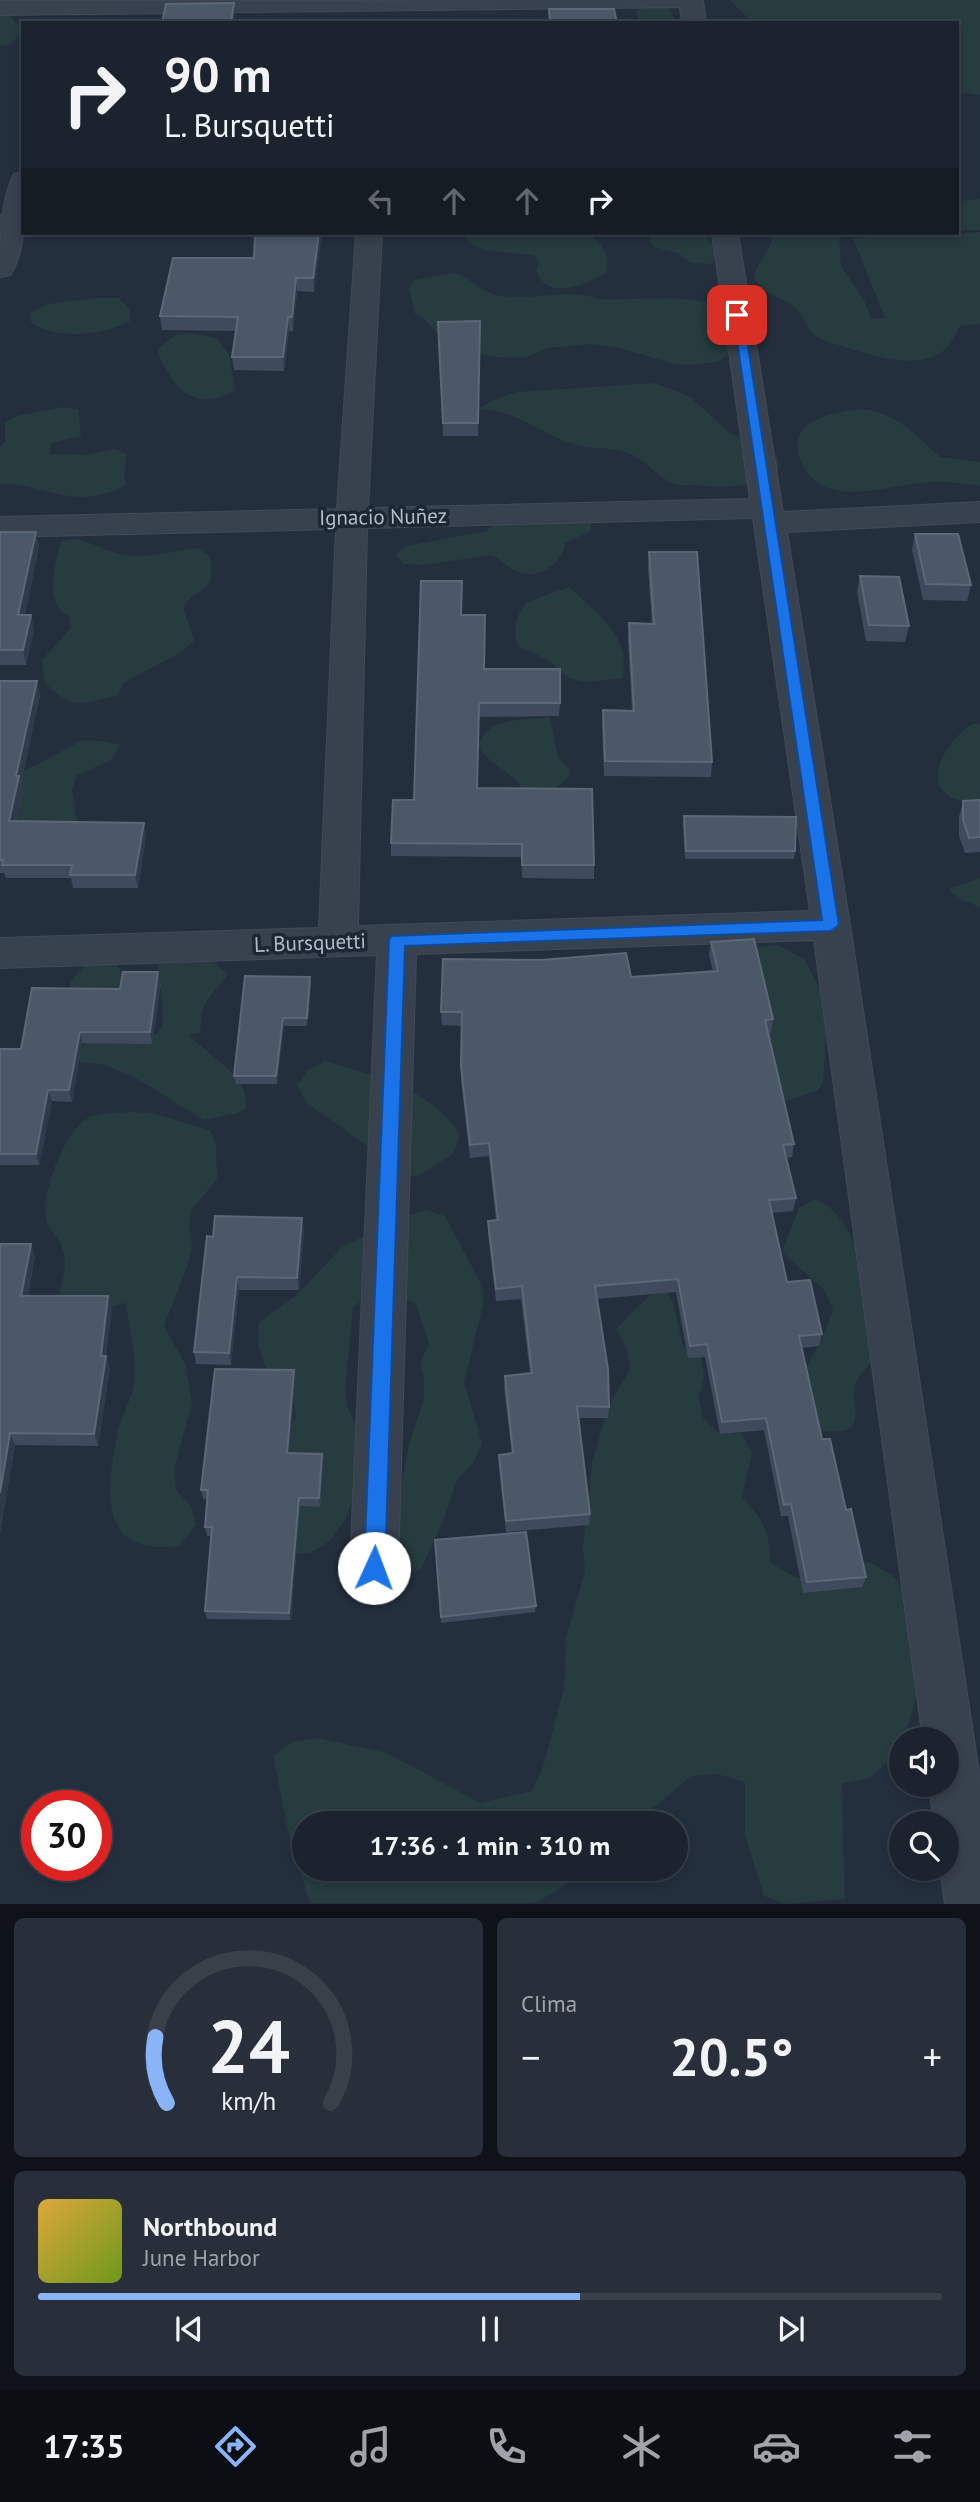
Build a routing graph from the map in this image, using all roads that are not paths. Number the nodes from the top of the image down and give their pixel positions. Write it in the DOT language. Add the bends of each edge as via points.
graph roads {
  1 [pos="691,0"];
  2 [pos="0,8"];
  3 [pos="381,9"];
  4 [pos="67,11"];
  5 [pos="694,21"];
  6 [pos="21,187"];
  7 [pos="11,223"];
  8 [pos="369,235"];
  9 [pos="725,235"];
  10 [pos="0,269"];
  11 [pos="980,512"];
  12 [pos="767,515"];
  13 [pos="352,518"];
  14 [pos="0,527"];
  15 [pos="831,925"];
  16 [pos="397,940"];
  17 [pos="338,942"];
  18 [pos="0,953"];
  19 [pos="374,1568"];
  20 [pos="972,1903"];
  1 -- 3 [label="street"];
  1 -- 5 [label="street"];
  2 -- 4 [label="street"];
  3 -- 4 [label="street"];
  6 -- 7 [label="street"];
  7 -- 10 [label="street"];
  8 -- 13 [label="street"];
  9 -- 12 [label="street"];
  11 -- 12 [label="street, Ignacio Nuñez"];
  12 -- 13 [label="street, Ignacio Nuñez"];
  12 -- 15 [label="street"];
  13 -- 14 [label="street, Ignacio Nuñez"];
  13 -- 17 [label="street"];
  15 -- 16 [label="street, L. Bursquetti"];
  15 -- 20 [label="street"];
  16 -- 17 [label="street, L. Bursquetti"];
  16 -- 19 [label="street"];
  17 -- 18 [label="street, L. Bursquetti"];
}
